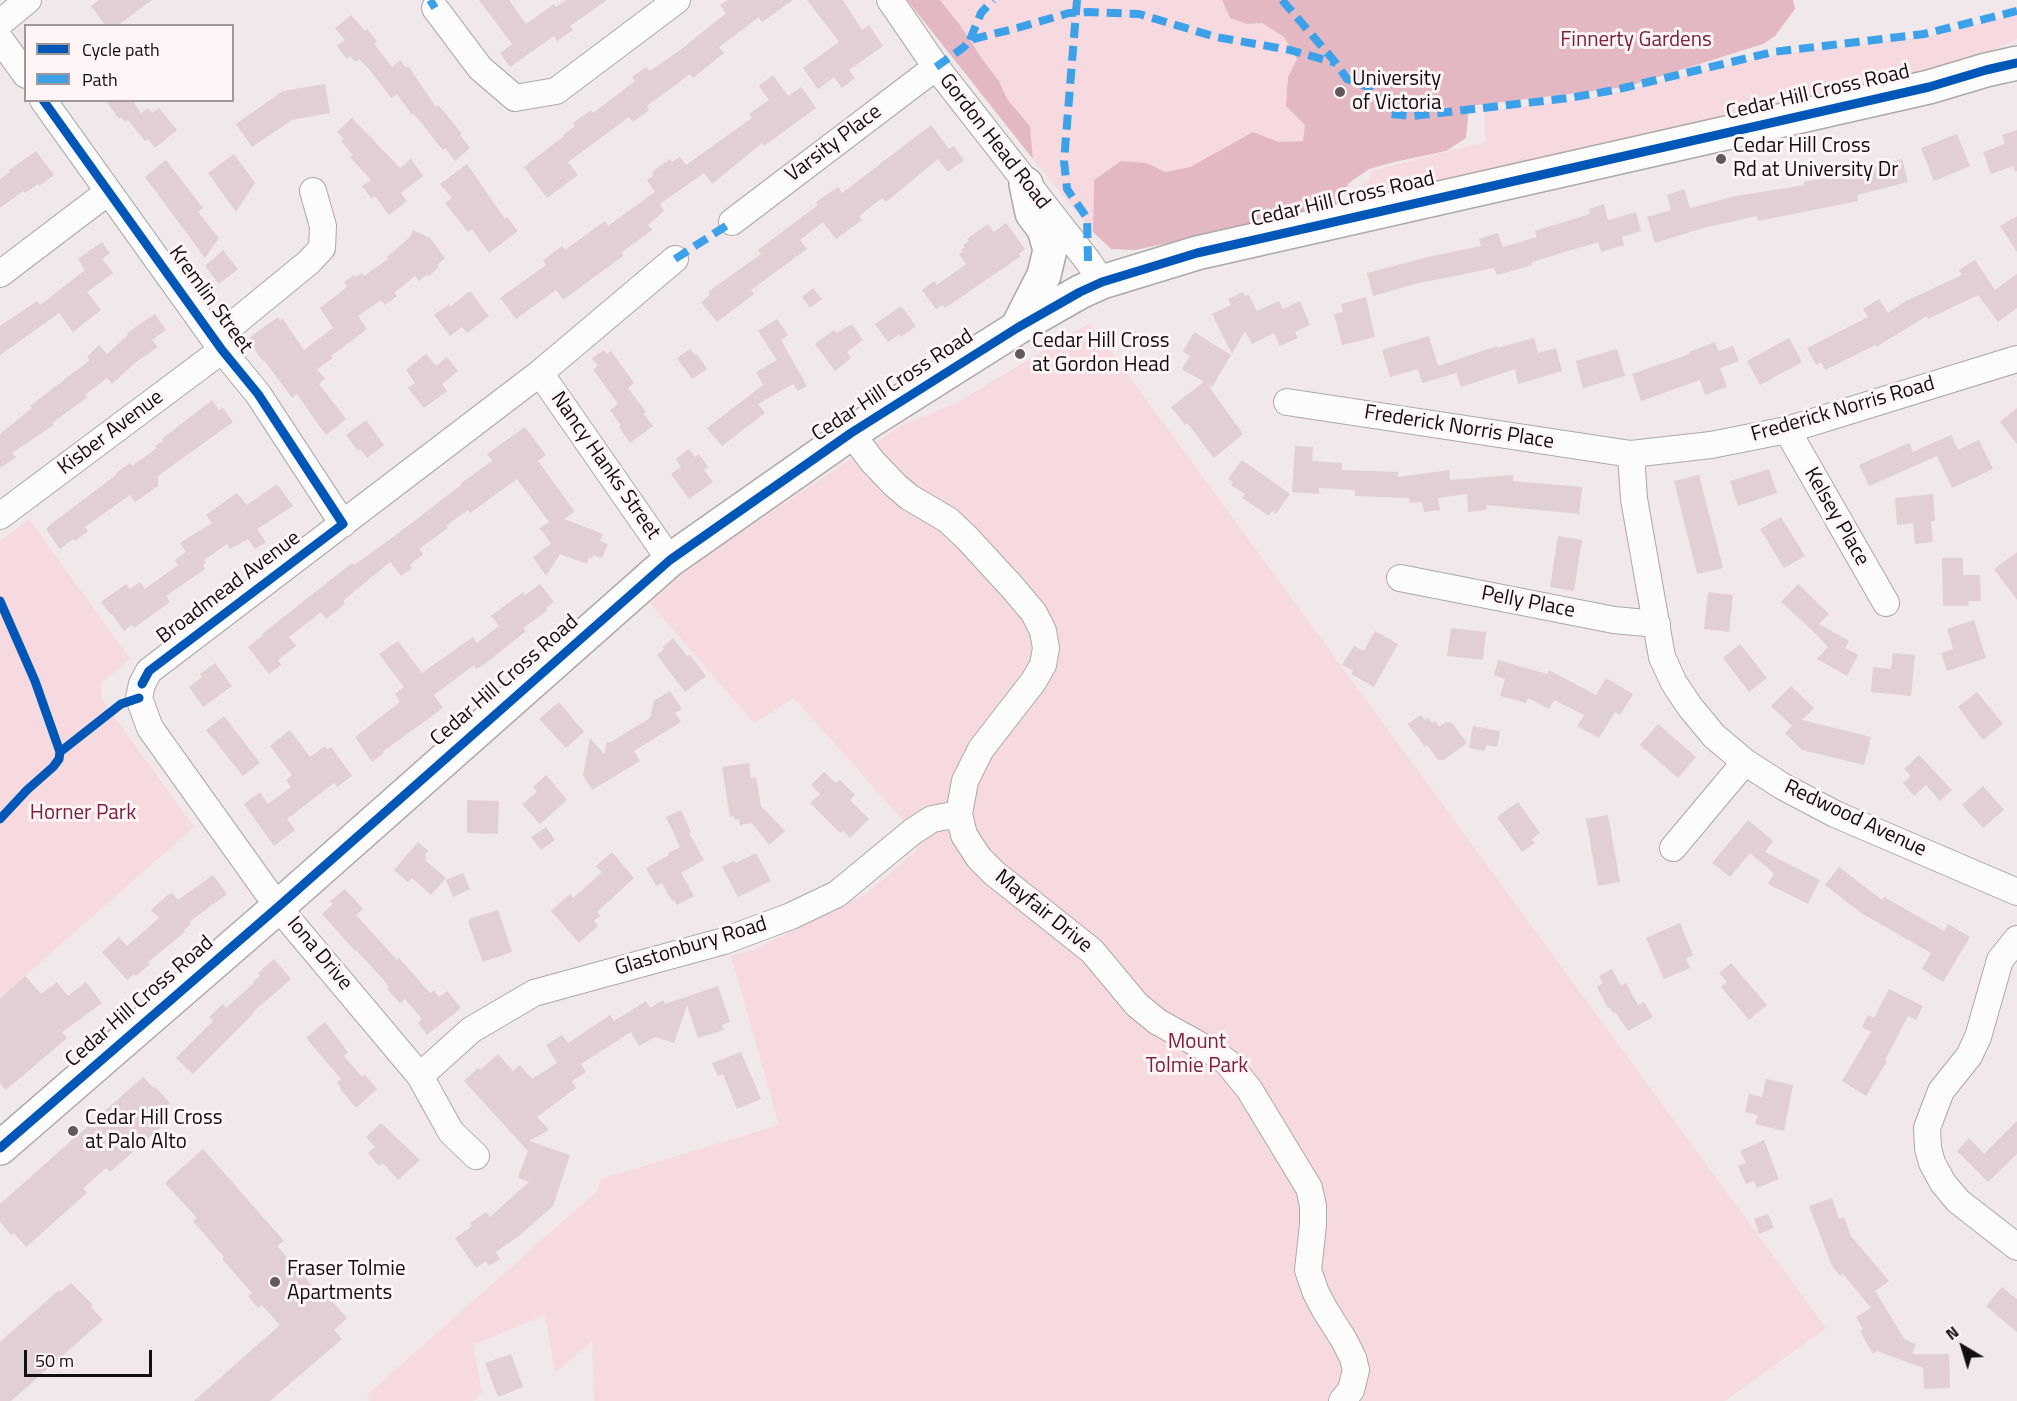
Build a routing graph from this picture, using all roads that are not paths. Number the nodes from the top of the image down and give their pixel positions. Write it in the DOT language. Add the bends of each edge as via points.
graph roads {
  1 [pos="28,0"];
  2 [pos="677,0"];
  3 [pos="890,0"];
  4 [pos="435,8"];
  5 [pos="0,23"];
  6 [pos="0,39"];
  7 [pos="2017,47"];
  8 [pos="2017,63"];
  9 [pos="936,67"];
  10 [pos="1986,70"];
  11 [pos="24,72"];
  12 [pos="45,102"];
  13 [pos="1026,184"];
  14 [pos="313,191"];
  15 [pos="108,192"];
  16 [pos="732,222"];
  17 [pos="675,259"];
  18 [pos="0,274"];
  19 [pos="1102,282"];
  20 [pos="1017,328"];
  21 [pos="219,345"];
  22 [pos="2017,359"];
  23 [pos="540,373"];
  24 [pos="1287,402"];
  25 [pos="1787,430"];
  26 [pos="850,433"];
  27 [pos="1631,454"];
  28 [pos="0,516"];
  29 [pos="343,524"];
  30 [pos="670,560"];
  31 [pos="1400,578"];
  32 [pos="1886,603"];
  33 [pos="1657,624"];
  34 [pos="142,684"];
  35 [pos="1745,762"];
  36 [pos="959,814"];
  37 [pos="1673,848"];
  38 [pos="2017,892"];
  39 [pos="278,907"];
  40 [pos="2017,939"];
  41 [pos="420,1076"];
  42 [pos="0,1148"];
  43 [pos="476,1156"];
  44 [pos="2017,1247"];
  45 [pos="1342,1401"];
  1 -- 5 [label="street"];
  2 -- 4 [label="street" via="556,91 515,98 480,68"];
  3 -- 9 [label="street, Gordon Head Road"];
  6 -- 11 [label="street"];
  7 -- 10 [label="main road"];
  8 -- 10 [label="main road, Cedar Hill Cross Road"];
  9 -- 13 [label="street, Gordon Head Road"];
  9 -- 16 [label="street, Varsity Place"];
  10 -- 19 [label="main road, Cedar Hill Cross Road" via="1929,87 1246,241"];
  12 -- 15 [label="street, Kremlin Street"];
  13 -- 19 [label="street, Gordon Head Road"];
  13 -- 20 [label="main road" via="1032,213 1044,229 1050,250 1044,275"];
  14 -- 21 [label="street, Kisber Avenue" via="323,226 322,248"];
  15 -- 18 [label="street"];
  15 -- 21 [label="street, Kremlin Street"];
  17 -- 23 [label="street, Broadmead Avenue"];
  19 -- 20 [label="main road, Cedar Hill Cross Road"];
  20 -- 26 [label="main road, Cedar Hill Cross Road"];
  21 -- 28 [label="street, Kisber Avenue"];
  21 -- 29 [label="street, Kremlin Street" via="258,394"];
  22 -- 25 [label="street, Frederick Norris Road"];
  23 -- 29 [label="street, Broadmead Avenue"];
  23 -- 30 [label="street, Nancy Hanks Street"];
  24 -- 27 [label="street, Frederick Norris Place"];
  25 -- 27 [label="street, Frederick Norris Road" via="1711,445"];
  25 -- 32 [label="street, Kelsey Place"];
  26 -- 30 [label="main road, Cedar Hill Cross Road"];
  26 -- 36 [label="street, Mayfair Drive" via="895,485 948,520 967,538 1034,613 1043,630 1043,665 981,749 964,781"];
  27 -- 33 [label="street, Redwood Avenue" via="1634,499"];
  29 -- 34 [label="street, Broadmead Avenue" via="149,672"];
  30 -- 39 [label="main road, Cedar Hill Cross Road"];
  31 -- 33 [label="street, Pelly Place" via="1614,620"];
  33 -- 35 [label="street, Redwood Avenue" via="1662,657 1674,683 1714,736"];
  34 -- 39 [label="street, Iona Drive" via="140,698 150,728"];
  35 -- 37 [label="street"];
  35 -- 38 [label="street, Redwood Avenue" via="1834,814"];
  36 -- 41 [label="street, Glastonbury Road" via="932,819 837,894 791,916 724,941 534,993 471,1030"];
  36 -- 45 [label="street, Mayfair Drive" via="964,836 994,873 1092,951 1137,1005 1158,1022 1221,1058 1250,1089 1309,1188 1313,1225 1308,1270 1356,1370 1351,1390"];
  39 -- 41 [label="street, Iona Drive"];
  39 -- 42 [label="main road, Cedar Hill Cross Road"];
  40 -- 44 [label="street" via="2000,960 1969,1056 1941,1091 1927,1128 1932,1163 1943,1183 1959,1201"];
  41 -- 43 [label="street, Iona Drive" via="451,1132"];
}
